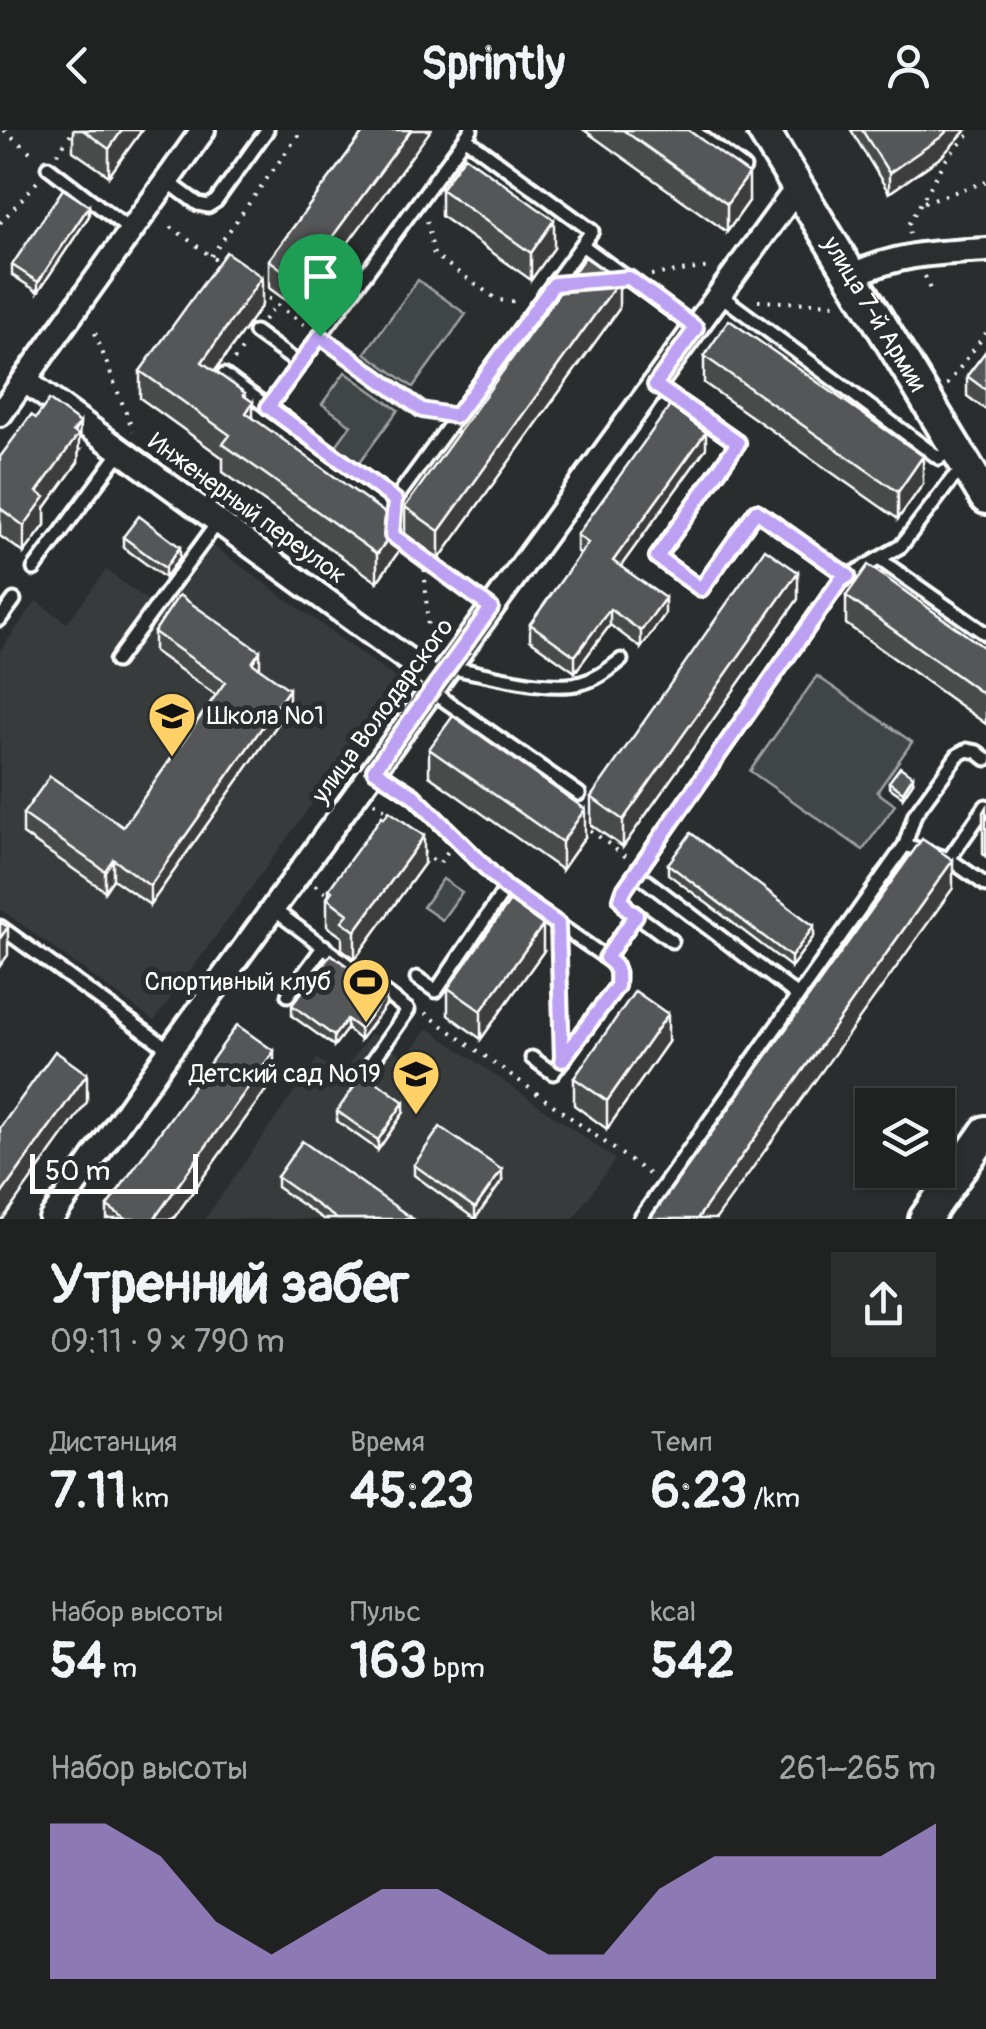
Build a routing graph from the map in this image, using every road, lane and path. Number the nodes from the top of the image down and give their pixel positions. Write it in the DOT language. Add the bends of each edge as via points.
graph roads {
  1 [pos="4,130"];
  2 [pos="74,130"];
  3 [pos="204,130"];
  4 [pos="267,130"];
  5 [pos="302,130"];
  6 [pos="692,130"];
  7 [pos="763,130"];
  8 [pos="974,130"];
  9 [pos="468,134"];
  10 [pos="34,156"];
  11 [pos="48,167"];
  12 [pos="744,168"];
  13 [pos="166,181"];
  14 [pos="986,182"];
  15 [pos="798,188"];
  16 [pos="422,197"];
  17 [pos="920,203"];
  18 [pos="0,223"];
  19 [pos="908,225"];
  20 [pos="172,227"];
  21 [pos="131,230"];
  22 [pos="582,245"];
  23 [pos="986,250"];
  24 [pos="211,256"];
  25 [pos="224,266"];
  26 [pos="714,267"];
  27 [pos="852,275"];
  28 [pos="629,278"];
  29 [pos="250,285"];
  30 [pos="720,294"];
  31 [pos="757,301"];
  32 [pos="539,304"];
  33 [pos="843,304"];
  34 [pos="696,328"];
  35 [pos="255,332"];
  36 [pos="96,333"];
  37 [pos="986,333"];
  38 [pos="320,336"];
  39 [pos="298,364"];
  40 [pos="224,374"];
  41 [pos="24,380"];
  42 [pos="655,385"];
  43 [pos="944,389"];
  44 [pos="268,407"];
  45 [pos="0,414"];
  46 [pos="456,416"];
  47 [pos="121,451"];
  48 [pos="148,471"];
  49 [pos="974,474"];
  50 [pos="395,500"];
  51 [pos="218,522"];
  52 [pos="424,559"];
  53 [pos="880,559"];
  54 [pos="34,570"];
  55 [pos="848,576"];
  56 [pos="14,600"];
  57 [pos="491,608"];
  58 [pos="0,619"];
  59 [pos="986,634"];
  60 [pos="621,660"];
  61 [pos="116,661"];
  62 [pos="436,673"];
  63 [pos="986,759"];
  64 [pos="374,770"];
  65 [pos="579,794"];
  66 [pos="372,800"];
  67 [pos="986,806"];
  68 [pos="392,814"];
  69 [pos="590,830"];
  70 [pos="457,839"];
  71 [pos="905,845"];
  72 [pos="424,854"];
  73 [pos="950,859"];
  74 [pos="638,870"];
  75 [pos="313,883"];
  76 [pos="986,886"];
  77 [pos="506,888"];
  78 [pos="339,903"];
  79 [pos="273,910"];
  80 [pos="636,915"];
  81 [pos="558,924"];
  82 [pos="0,927"];
  83 [pos="672,941"];
  84 [pos="324,946"];
  85 [pos="606,958"];
  86 [pos="416,978"];
  87 [pos="288,995"];
  88 [pos="798,996"];
  89 [pos="422,1011"];
  90 [pos="170,1050"];
  91 [pos="532,1058"];
  92 [pos="562,1060"];
  93 [pos="365,1072"];
  94 [pos="986,1132"];
  95 [pos="664,1185"];
  96 [pos="51,1219"];
  97 [pos="640,1219"];
  98 [pos="924,1219"];
  1 -- 10 [label="path"];
  2 -- 11 [label="path"];
  3 -- 13 [label="street"];
  4 -- 13 [label="lane" via="208,206"];
  5 -- 24 [label="path"];
  6 -- 12 [label="lane"];
  7 -- 15 [label="street, улица 7-й Армии"];
  8 -- 17 [label="path" via="947,158"];
  9 -- 16 [label="lane"];
  9 -- 22 [label="lane" via="592,231"];
  11 -- 18 [label="path"];
  11 -- 21 [label="lane"];
  13 -- 21 [label="street"];
  14 -- 17 [label="path"];
  15 -- 27 [label="street, улица 7-й Армии"];
  15 -- 30 [label="street, улица Володарского"];
  16 -- 32 [label="path" via="434,255 498,300"];
  16 -- 38 [label="lane"];
  17 -- 19 [label="path"];
  20 -- 24 [label="path"];
  21 -- 41 [label="street"];
  22 -- 28 [label="lane"];
  22 -- 32 [label="lane"];
  23 -- 27 [label="street" via="917,254"];
  24 -- 25 [label="path"];
  26 -- 28 [label="path"];
  27 -- 49 [label="street, улица 7-й Армии"];
  28 -- 34 [label="lane"];
  29 -- 38 [label="path"];
  30 -- 34 [label="street, улица Володарского"];
  30 -- 49 [label="lane" via="939,458"];
  31 -- 33 [label="path"];
  32 -- 46 [label="lane"];
  34 -- 42 [label="street, улица Володарского"];
  35 -- 39 [label="lane"];
  36 -- 48 [label="path"];
  37 -- 43 [label="path"];
  38 -- 39 [label="lane"];
  38 -- 46 [label="path" via="422,410"];
  39 -- 44 [label="lane"];
  40 -- 44 [label="lane"];
  41 -- 45 [label="street"];
  41 -- 47 [label="street, Инженерный переулок"];
  42 -- 55 [label="lane" via="738,443 657,557 701,589 756,511"];
  42 -- 57 [label="street, улица Володарского"];
  44 -- 50 [label="lane"];
  46 -- 50 [label="lane"];
  47 -- 48 [label="street, Инженерный переулок"];
  47 -- 54 [label="lane"];
  48 -- 51 [label="street, Инженерный переулок"];
  49 -- 53 [label="lane" via="952,478 902,546"];
  50 -- 52 [label="path" via="392,535"];
  51 -- 61 [label="lane"];
  51 -- 62 [label="street, Инженерный переулок"];
  52 -- 57 [label="path"];
  52 -- 62 [label="path"];
  53 -- 55 [label="lane"];
  53 -- 59 [label="lane"];
  55 -- 74 [label="lane"];
  56 -- 58 [label="lane"];
  57 -- 62 [label="street, улица Володарского"];
  60 -- 62 [label="lane" via="577,684"];
  62 -- 64 [label="street, улица Володарского"];
  62 -- 65 [label="lane"];
  63 -- 71 [label="lane" via="967,750 958,755 916,814"];
  64 -- 70 [label="lane" via="414,796"];
  64 -- 79 [label="street, улица Володарского"];
  66 -- 68 [label="path"];
  67 -- 73 [label="lane"];
  69 -- 74 [label="path"];
  70 -- 72 [label="path" via="439,864"];
  70 -- 77 [label="lane"];
  71 -- 73 [label="lane"];
  71 -- 88 [label="lane"];
  73 -- 76 [label="lane"];
  74 -- 80 [label="lane" via="621,899"];
  74 -- 88 [label="lane"];
  75 -- 78 [label="path"];
  77 -- 81 [label="lane"];
  77 -- 86 [label="lane" via="436,991"];
  79 -- 84 [label="lane"];
  79 -- 90 [label="street, улица Володарского"];
  80 -- 83 [label="lane"];
  80 -- 85 [label="lane"];
  81 -- 85 [label="lane"];
  81 -- 92 [label="path"];
  82 -- 90 [label="lane"];
  84 -- 87 [label="lane"];
  84 -- 93 [label="lane" via="408,1010"];
  85 -- 92 [label="lane" via="615,964 617,986"];
  88 -- 95 [label="lane"];
  89 -- 95 [label="path"];
  90 -- 96 [label="street, улица Володарского"];
  91 -- 92 [label="lane" via="554,1073"];
  94 -- 98 [label="street"];
  95 -- 97 [label="lane"];
}
